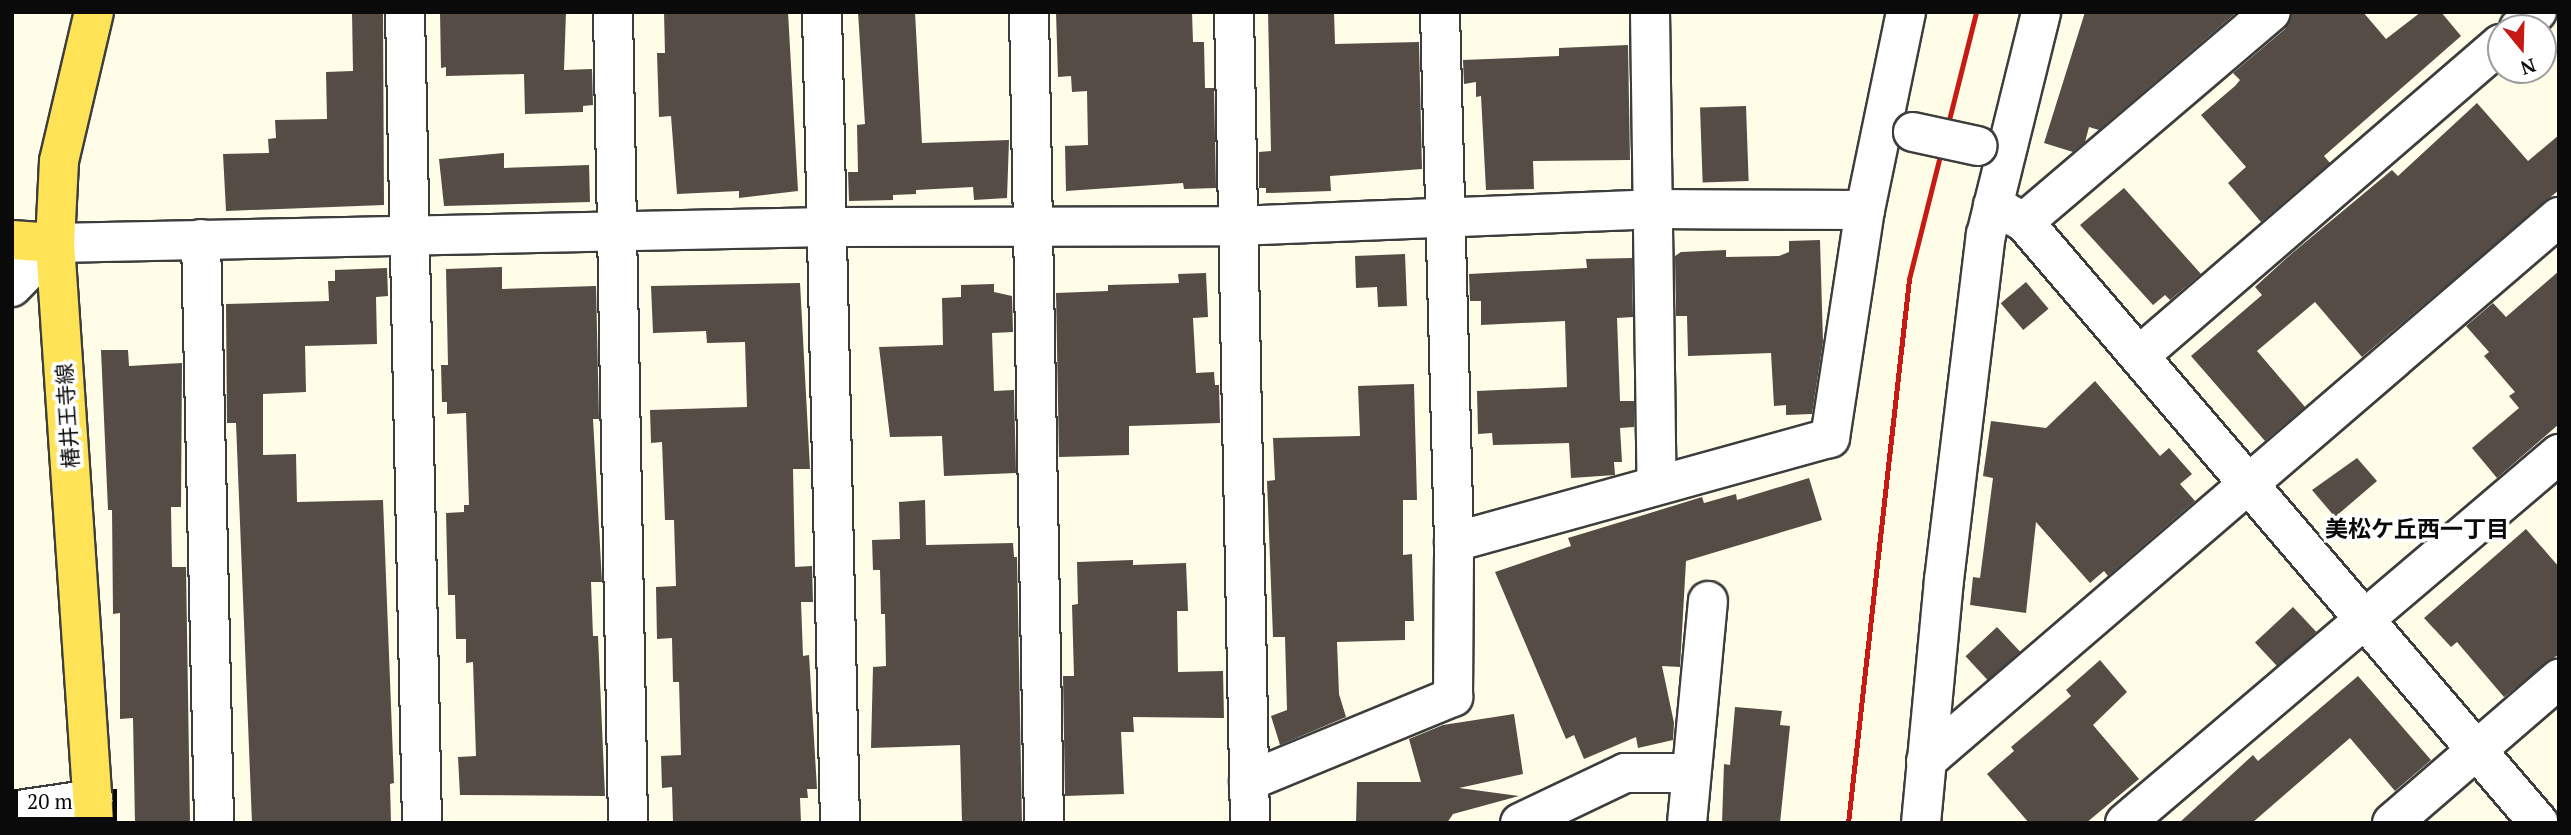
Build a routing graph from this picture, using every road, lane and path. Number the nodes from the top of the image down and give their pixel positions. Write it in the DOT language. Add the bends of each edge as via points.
graph roads {
  1 [pos="94,12"];
  2 [pos="405,12"];
  3 [pos="613,12"];
  4 [pos="822,12"];
  5 [pos="1029,12"];
  6 [pos="1234,12"];
  7 [pos="1440,12"];
  8 [pos="1650,12"];
  9 [pos="2041,12"];
  10 [pos="2271,12"];
  11 [pos="1908,13"];
  12 [pos="2487,56"];
  13 [pos="1913,132"];
  14 [pos="1978,146"];
  15 [pos="1653,209"];
  16 [pos="1865,210"];
  17 [pos="2009,213"];
  18 [pos="2559,217"];
  19 [pos="1443,218"];
  20 [pos="1034,226"];
  21 [pos="1236,226"];
  22 [pos="828,227"];
  23 [pos="618,232"];
  24 [pos="411,237"];
  25 [pos="201,239"];
  26 [pos="12,240"];
  27 [pos="55,243"];
  28 [pos="12,288"];
  29 [pos="2139,356"];
  30 [pos="2559,454"];
  31 [pos="2248,483"];
  32 [pos="1657,485"];
  33 [pos="1454,542"];
  34 [pos="1708,601"];
  35 [pos="2365,621"];
  36 [pos="2559,679"];
  37 [pos="2476,750"];
  38 [pos="1926,761"];
  39 [pos="1691,773"];
  40 [pos="1249,781"];
  41 [pos="12,811"];
  42 [pos="94,811"];
  43 [pos="214,823"];
  44 [pos="422,823"];
  45 [pos="628,823"];
  46 [pos="840,823"];
  47 [pos="1045,823"];
  48 [pos="1250,823"];
  49 [pos="1520,823"];
  50 [pos="1687,823"];
  51 [pos="1921,823"];
  52 [pos="2125,823"];
  53 [pos="2392,823"];
  54 [pos="2539,823"];
  1 -- 27 [label="main road, 椿井王寺線" via="58,161"];
  2 -- 24 [label="street"];
  3 -- 23 [label="street"];
  4 -- 22 [label="street"];
  5 -- 20 [label="street"];
  6 -- 21 [label="street"];
  7 -- 19 [label="street"];
  8 -- 15 [label="street"];
  9 -- 17 [label="street"];
  10 -- 17 [label="street"];
  11 -- 16 [label="street"];
  12 -- 29 [label="street"];
  13 -- 14 [label="street, bridge"];
  15 -- 16 [label="street"];
  15 -- 19 [label="street"];
  15 -- 32 [label="street"];
  16 -- 32 [label="street" via="1830,438"];
  17 -- 29 [label="street"];
  17 -- 38 [label="street" via="1947,552"];
  18 -- 31 [label="street"];
  19 -- 21 [label="street"];
  19 -- 33 [label="street"];
  20 -- 21 [label="street"];
  20 -- 22 [label="street"];
  20 -- 47 [label="street"];
  21 -- 40 [label="street"];
  22 -- 23 [label="street"];
  22 -- 46 [label="street"];
  23 -- 24 [label="street"];
  23 -- 45 [label="street"];
  24 -- 25 [label="street"];
  24 -- 44 [label="street"];
  25 -- 27 [label="street"];
  25 -- 43 [label="street"];
  26 -- 27 [label="main road"];
  27 -- 28 [label="street"];
  27 -- 42 [label="main road, 椿井王寺線"];
  29 -- 31 [label="street"];
  30 -- 35 [label="street"];
  31 -- 35 [label="street"];
  31 -- 38 [label="street"];
  32 -- 33 [label="street"];
  33 -- 40 [label="street" via="1453,696"];
  34 -- 39 [label="street"];
  35 -- 37 [label="street"];
  35 -- 52 [label="street"];
  36 -- 37 [label="street"];
  37 -- 53 [label="street"];
  37 -- 54 [label="street"];
  38 -- 51 [label="street"];
  39 -- 49 [label="street" via="1625,773"];
  39 -- 50 [label="street"];
  40 -- 48 [label="street"];
  41 -- 42 [label="street"];
}
